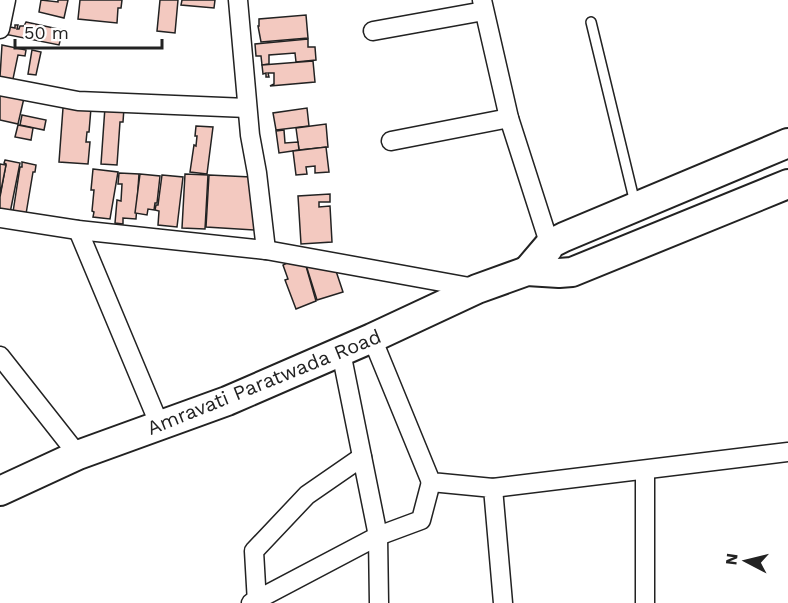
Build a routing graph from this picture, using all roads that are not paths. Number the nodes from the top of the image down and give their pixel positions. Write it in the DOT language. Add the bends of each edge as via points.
graph roads {
  1 [pos="6,0"];
  2 [pos="238,0"];
  3 [pos="483,6"];
  4 [pos="591,22"];
  5 [pos="0,29"];
  6 [pos="373,31"];
  7 [pos="0,86"];
  8 [pos="247,108"];
  9 [pos="510,118"];
  10 [pos="391,141"];
  11 [pos="788,142"];
  12 [pos="788,184"];
  13 [pos="635,207"];
  14 [pos="0,218"];
  15 [pos="78,230"];
  16 [pos="549,244"];
  17 [pos="266,250"];
  18 [pos="526,271"];
  19 [pos="559,273"];
  20 [pos="477,289"];
  21 [pos="372,338"];
  22 [pos="340,352"];
  23 [pos="0,356"];
  24 [pos="160,426"];
  25 [pos="788,452"];
  26 [pos="78,455"];
  27 [pos="362,457"];
  28 [pos="645,470"];
  29 [pos="431,482"];
  30 [pos="493,488"];
  31 [pos="0,491"];
  32 [pos="378,536"];
  33 [pos="255,602"];
  34 [pos="379,603"];
  35 [pos="503,603"];
  36 [pos="645,603"];
  1 -- 5 [label="street"];
  2 -- 8 [label="street"];
  3 -- 6 [label="street"];
  3 -- 9 [label="street"];
  4 -- 13 [label="lane"];
  7 -- 8 [label="street" via="78,101"];
  8 -- 17 [label="street"];
  9 -- 10 [label="street"];
  9 -- 16 [label="street"];
  11 -- 13 [label="main road, Amravati Paratwada Road"];
  12 -- 19 [label="main road, Amravati Paratwada Road" via="572,272"];
  13 -- 16 [label="main road, Amravati Paratwada Road"];
  14 -- 15 [label="street"];
  15 -- 17 [label="street"];
  15 -- 24 [label="street"];
  16 -- 18 [label="main road, Amravati Paratwada Road"];
  16 -- 19 [label="street"];
  17 -- 20 [label="street"];
  18 -- 19 [label="main road, Amravati Paratwada Road"];
  18 -- 20 [label="main road, Amravati Paratwada Road"];
  20 -- 21 [label="main road, Amravati Paratwada Road"];
  21 -- 22 [label="main road, Amravati Paratwada Road"];
  21 -- 29 [label="street"];
  22 -- 24 [label="main road, Amravati Paratwada Road"];
  22 -- 27 [label="street"];
  23 -- 26 [label="street"];
  24 -- 26 [label="main road, Amravati Paratwada Road"];
  25 -- 28 [label="street"];
  26 -- 31 [label="main road, Amravati Paratwada Road"];
  27 -- 32 [label="street"];
  27 -- 33 [label="street" via="307,495 254,551"];
  28 -- 30 [label="street"];
  28 -- 36 [label="street"];
  29 -- 30 [label="street"];
  29 -- 32 [label="street" via="421,520"];
  30 -- 35 [label="street"];
  32 -- 33 [label="street"];
  32 -- 34 [label="street"];
}
